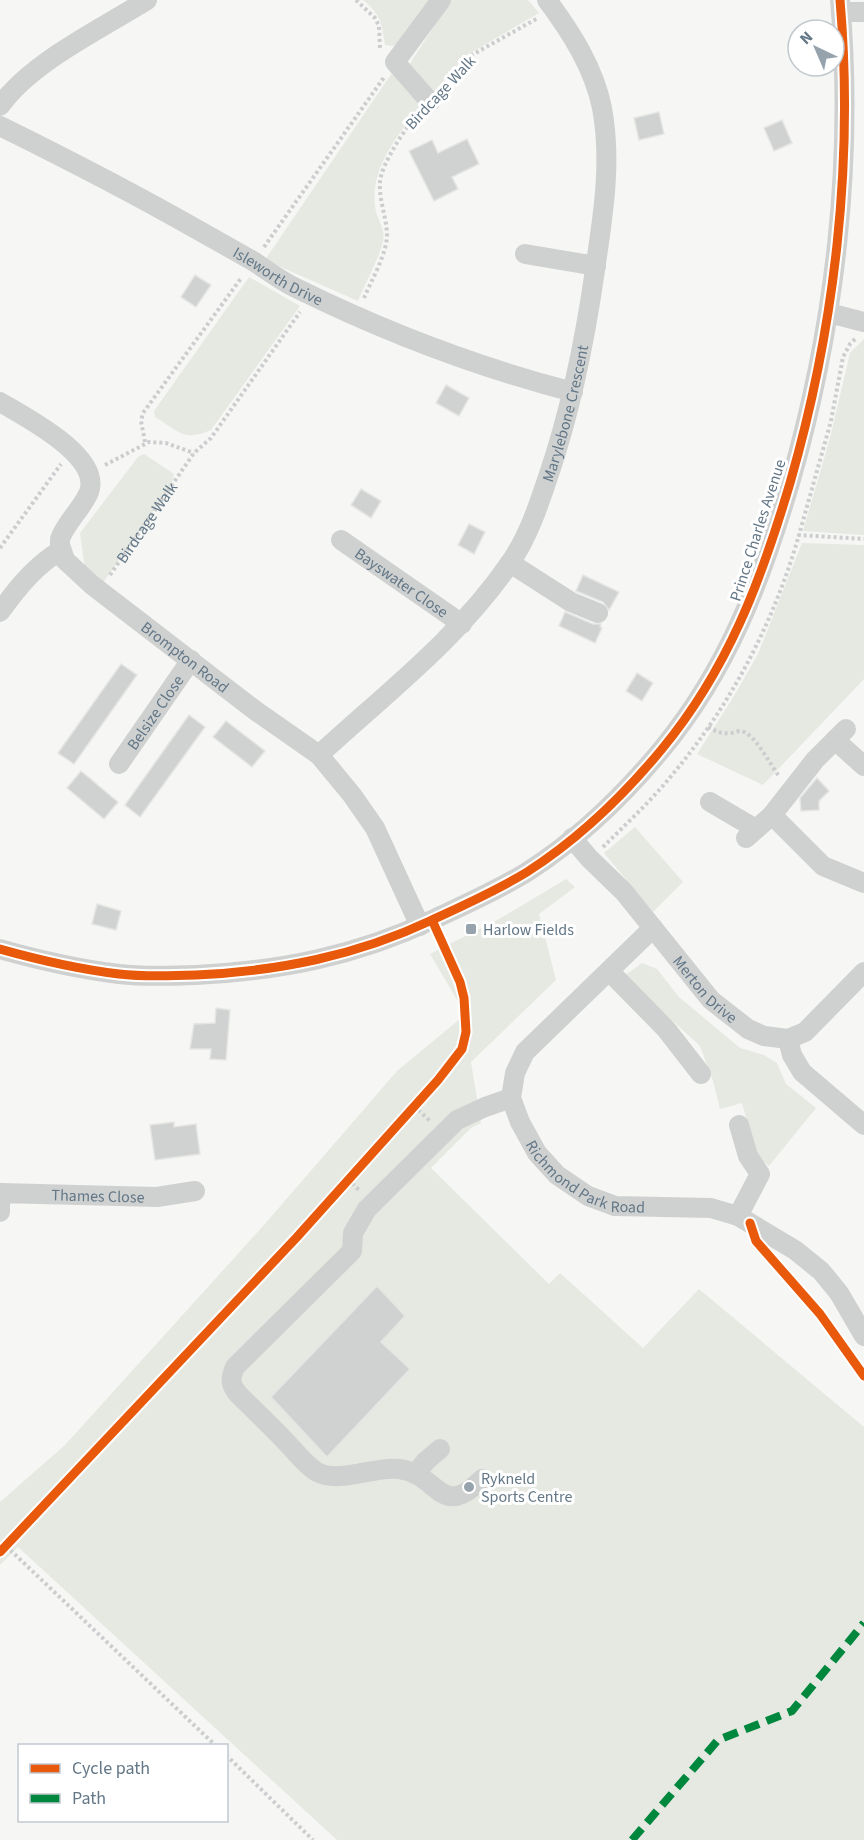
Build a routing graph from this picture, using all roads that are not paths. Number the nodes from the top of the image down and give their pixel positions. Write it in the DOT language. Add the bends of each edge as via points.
graph roads {
  1 [pos="147,0"];
  2 [pos="441,0"];
  3 [pos="550,5"];
  4 [pos="841,6"];
  5 [pos="864,12"];
  6 [pos="430,102"];
  7 [pos="0,106"];
  8 [pos="0,126"];
  9 [pos="525,254"];
  10 [pos="596,266"];
  11 [pos="829,313"];
  12 [pos="860,329"];
  13 [pos="573,392"];
  14 [pos="0,402"];
  15 [pos="340,540"];
  16 [pos="61,549"];
  17 [pos="510,562"];
  18 [pos="0,612"];
  19 [pos="598,613"];
  20 [pos="462,624"];
  21 [pos="191,660"];
  22 [pos="319,755"];
  23 [pos="118,764"];
  24 [pos="864,766"];
  25 [pos="710,802"];
  26 [pos="772,815"];
  27 [pos="572,838"];
  28 [pos="864,883"];
  29 [pos="420,926"];
  30 [pos="653,928"];
  31 [pos="0,949"];
  32 [pos="610,972"];
  33 [pos="864,972"];
  34 [pos="788,1039"];
  35 [pos="701,1074"];
  36 [pos="511,1098"];
  37 [pos="739,1125"];
  38 [pos="864,1125"];
  39 [pos="195,1191"];
  40 [pos="0,1193"];
  41 [pos="0,1212"];
  42 [pos="738,1216"];
  43 [pos="864,1336"];
  44 [pos="440,1449"];
  45 [pos="416,1473"];
  46 [pos="482,1479"];
  1 -- 7 [label="street" via="28,76"];
  2 -- 6 [label="street" via="395,62"];
  3 -- 10 [label="street, Marylebone Crescent" via="583,55 601,106 606,178"];
  4 -- 5 [label="street"];
  4 -- 11 [label="street, Prince Charles Avenue" via="843,168"];
  8 -- 13 [label="street, Isleworth Drive" via="75,163 312,296 462,359"];
  9 -- 10 [label="street"];
  10 -- 13 [label="street, Marylebone Crescent"];
  11 -- 12 [label="street"];
  11 -- 27 [label="street, Prince Charles Avenue" via="814,389 774,538 731,643 709,682 662,748"];
  13 -- 17 [label="street, Marylebone Crescent" via="531,527"];
  14 -- 16 [label="street" via="72,449 91,480 88,492 62,534"];
  15 -- 20 [label="street, Bayswater Close"];
  16 -- 18 [label="street" via="25,579"];
  16 -- 21 [label="street, Brompton Road" via="69,564 99,590"];
  17 -- 19 [label="street" via="571,602"];
  17 -- 20 [label="street, Marylebone Crescent"];
  20 -- 22 [label="street, Marylebone Crescent"];
  21 -- 22 [label="street, Brompton Road"];
  21 -- 23 [label="street, Belsize Close"];
  22 -- 29 [label="street, Brompton Road" via="375,828"];
  24 -- 26 [label="street" via="840,734"];
  25 -- 26 [label="street" via="751,834"];
  26 -- 28 [label="street" via="823,866"];
  27 -- 29 [label="street, Prince Charles Avenue" via="520,876"];
  27 -- 30 [label="street, Merton Drive"];
  29 -- 31 [label="street, Prince Charles Avenue" via="315,961 213,974 123,975"];
  30 -- 32 [label="street"];
  30 -- 34 [label="street, Merton Drive" via="711,1000 748,1029"];
  32 -- 35 [label="street" via="666,1029"];
  32 -- 36 [label="street" via="525,1052 515,1072"];
  33 -- 34 [label="street" via="805,1032"];
  34 -- 38 [label="street" via="802,1072"];
  36 -- 42 [label="street, Richmond Park Road" via="537,1153 557,1175 588,1197 615,1206 711,1208"];
  36 -- 45 [label="street" via="457,1120 367,1209 353,1233 352,1251 235,1367 231,1378 238,1394 318,1473 333,1476 399,1469"];
  37 -- 42 [label="street" via="748,1156 760,1174"];
  39 -- 40 [label="street, Thames Close" via="157,1197"];
  40 -- 41 [label="street"];
  42 -- 43 [label="street, Richmond Park Road" via="795,1250 821,1271"];
  44 -- 45 [label="street"];
  45 -- 46 [label="street" via="448,1496 460,1496"];
}
